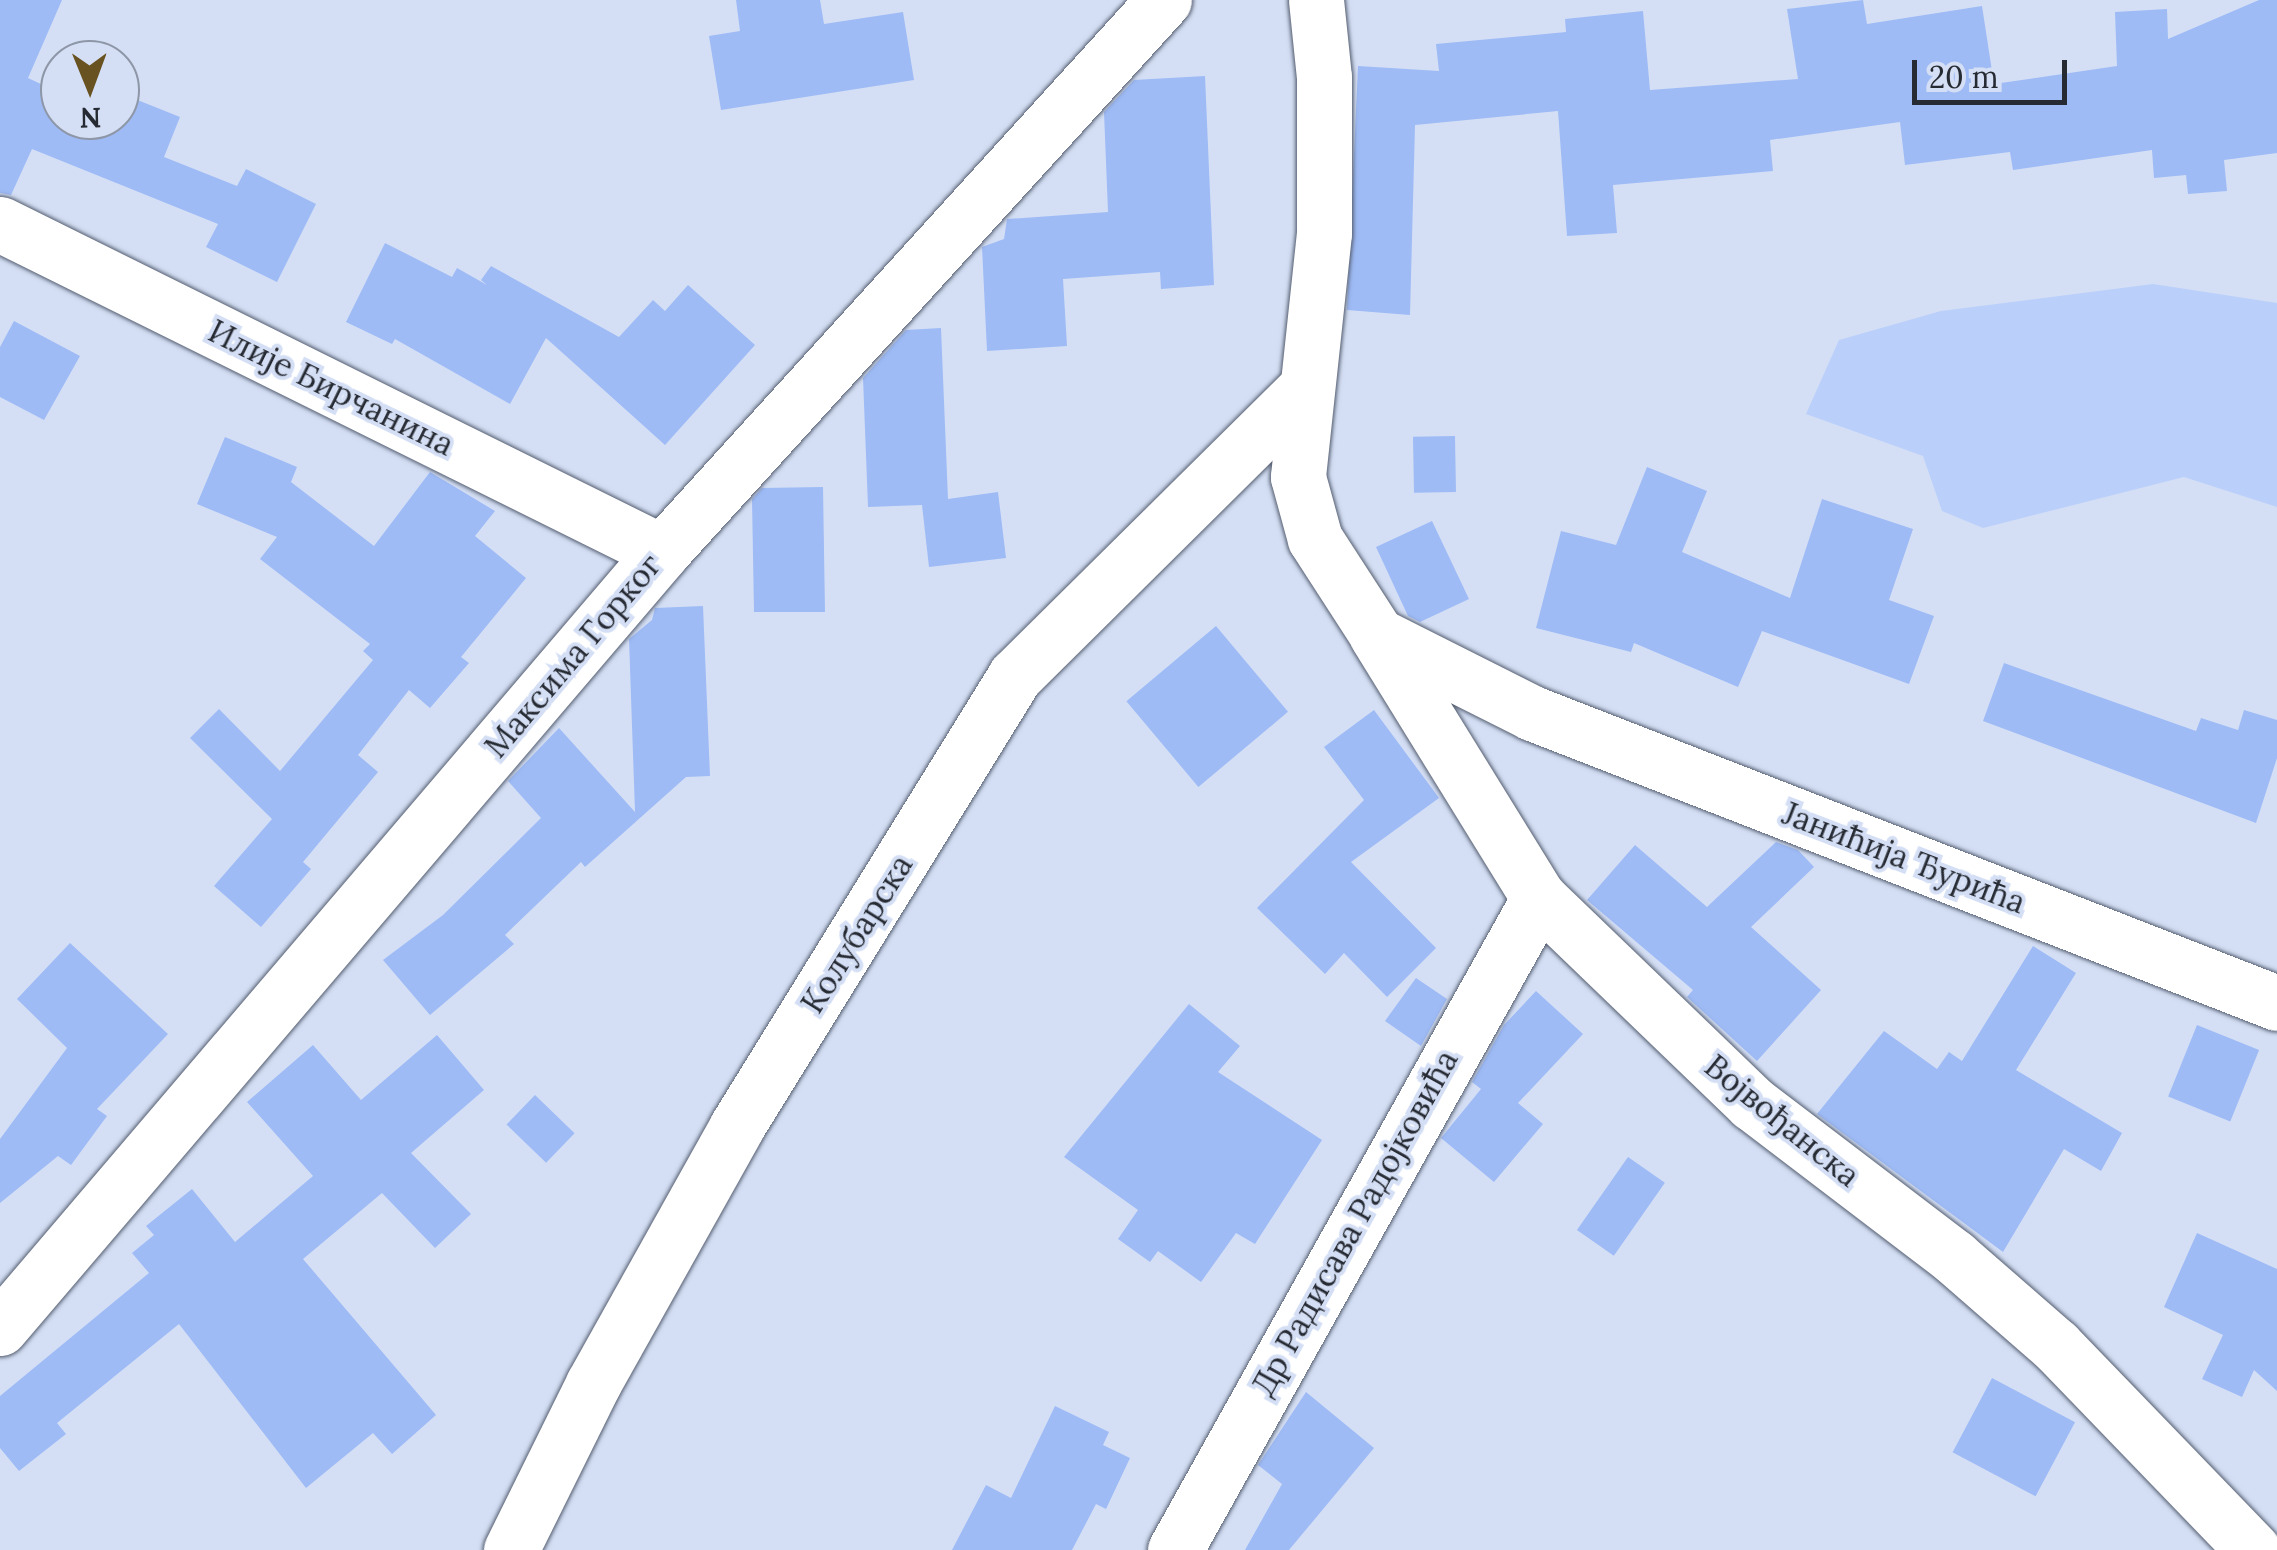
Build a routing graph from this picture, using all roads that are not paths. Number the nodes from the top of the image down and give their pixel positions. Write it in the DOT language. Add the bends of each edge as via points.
graph roads {
  1 [pos="1164,0"];
  2 [pos="1316,0"];
  3 [pos="0,224"];
  4 [pos="1302,392"];
  5 [pos="662,552"];
  6 [pos="1376,636"];
  7 [pos="1532,713"];
  8 [pos="1470,793"];
  9 [pos="1538,898"];
  10 [pos="2277,1003"];
  11 [pos="0,1328"];
  12 [pos="511,1550"];
  13 [pos="1176,1550"];
  14 [pos="2253,1550"];
  1 -- 5 [label="street, Максима Горког"];
  2 -- 4 [label="street" via="1324,76 1324,234"];
  3 -- 5 [label="street, Илије Бирчанина"];
  4 -- 6 [label="street" via="1298,476 1315,540"];
  4 -- 12 [label="street, Колубарска" via="1015,676 738,1126 593,1384"];
  5 -- 11 [label="street, Максима Горког"];
  6 -- 7 [label="street, Јанићија Ђурића"];
  6 -- 8 [label="street, Војвођанска"];
  7 -- 8 [label="street" via="1502,714 1483,726 1467,752"];
  7 -- 10 [label="street, Јанићија Ђурића"];
  8 -- 9 [label="street, Војвођанска"];
  9 -- 13 [label="street, Др Радисава Радојковића"];
  9 -- 14 [label="street, Војвођанска" via="1752,1103 1954,1257 2056,1346"];
}
